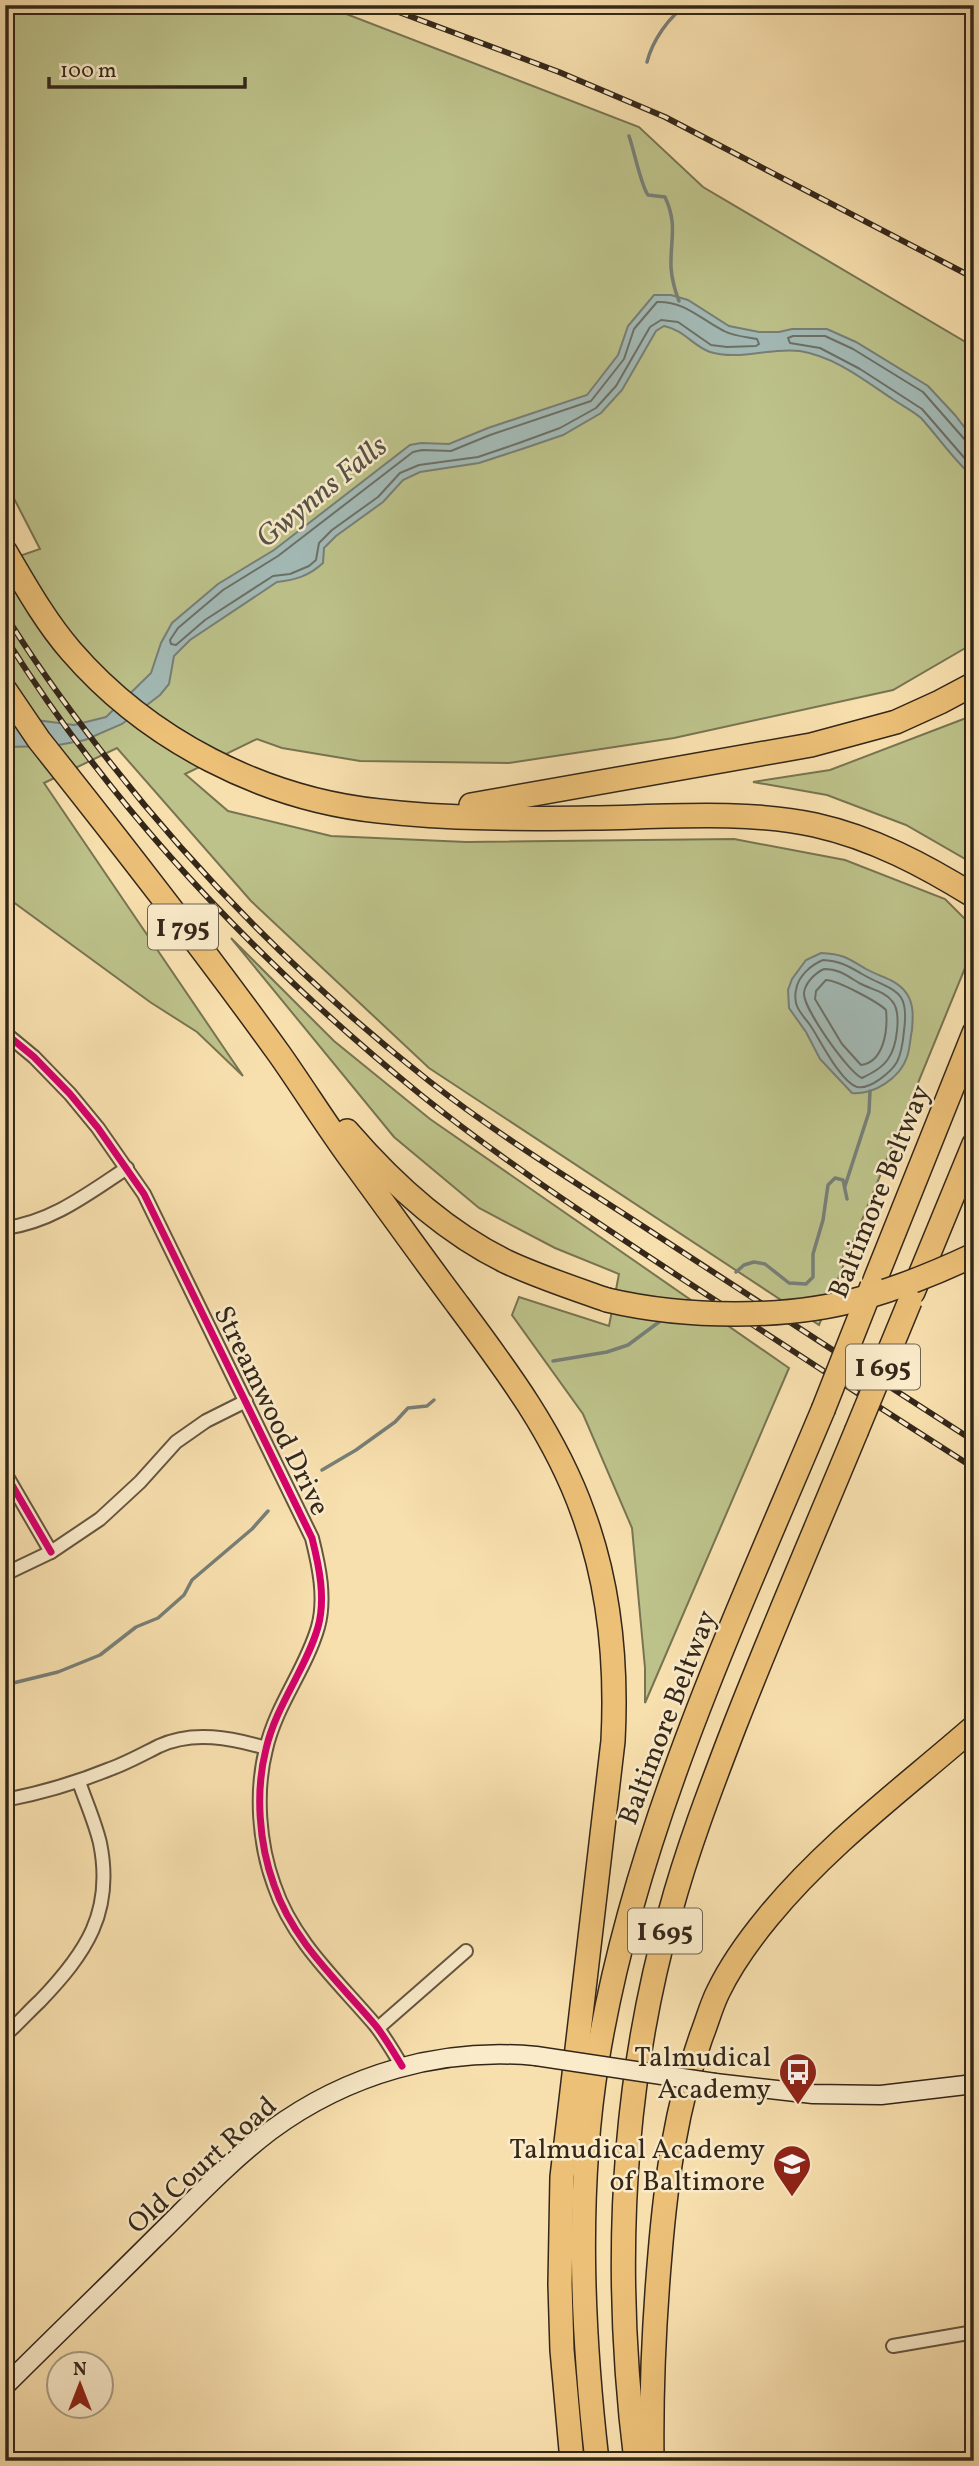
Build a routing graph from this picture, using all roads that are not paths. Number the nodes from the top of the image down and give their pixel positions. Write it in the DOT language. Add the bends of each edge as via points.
graph roads {
  1 [pos="5,551"];
  2 [pos="974,684"];
  3 [pos="5,690"];
  4 [pos="416,814"];
  5 [pos="974,896"];
  6 [pos="5,1033"];
  7 [pos="974,1033"];
  8 [pos="280,1055"];
  9 [pos="974,1144"];
  10 [pos="127,1168"];
  11 [pos="5,1228"];
  12 [pos="974,1255"];
  13 [pos="246,1401"];
  14 [pos="5,1473"];
  15 [pos="51,1552"];
  16 [pos="5,1574"];
  17 [pos="974,1727"];
  18 [pos="266,1748"];
  19 [pos="79,1782"];
  20 [pos="5,1800"];
  21 [pos="466,1951"];
  22 [pos="378,2028"];
  23 [pos="5,2035"];
  24 [pos="402,2066"];
  25 [pos="974,2084"];
  26 [pos="974,2332"];
  27 [pos="893,2346"];
  28 [pos="5,2386"];
  29 [pos="572,2461"];
  30 [pos="597,2461"];
  31 [pos="636,2461"];
  32 [pos="652,2461"];
  1 -- 4 [label="highway" via="72,651 108,688 188,748 274,787 328,802"];
  2 -- 4 [label="highway" via="896,722 811,746"];
  3 -- 8 [label="highway, I 795"];
  4 -- 5 [label="highway" via="783,820 872,842"];
  6 -- 10 [label="street, Streamwood Drive" via="70,1094"];
  7 -- 30 [label="highway, Baltimore Beltway / I 695, bridge" via="678,1761 650,1839 616,1966 597,2063 584,2229 586,2348"];
  8 -- 12 [label="highway, bridge" via="367,1154 415,1200 463,1236 506,1261 607,1300 668,1311 804,1308 862,1298"];
  8 -- 29 [label="highway" via="538,1418 583,1512 604,1588 612,1642 613,1741 569,2109 560,2228 562,2350"];
  9 -- 31 [label="highway, I 695, bridge" via="717,1773 688,1852 655,1974 641,2039 622,2231 624,2347"];
  10 -- 11 [label="street" via="68,1208"];
  10 -- 13 [label="street, Streamwood Drive" via="156,1216"];
  13 -- 15 [label="street" via="176,1442 100,1519"];
  13 -- 18 [label="street, Streamwood Drive" via="312,1538 321,1586 318,1625 310,1650"];
  14 -- 15 [label="street"];
  15 -- 16 [label="street"];
  17 -- 32 [label="highway" via="809,1872 768,1916 717,1994 692,2062 668,2180 651,2378"];
  18 -- 19 [label="street" via="220,1738 177,1740"];
  18 -- 22 [label="street, Streamwood Drive" via="261,1826 281,1904 320,1962"];
  19 -- 20 [label="street"];
  19 -- 23 [label="street" via="100,1843 99,1913 84,1950"];
  21 -- 22 [label="street"];
  22 -- 24 [label="street, Streamwood Drive"];
  24 -- 25 [label="main road, Old Court Road, bridge" via="502,2053 813,2094 881,2095"];
  24 -- 28 [label="main road, Old Court Road" via="333,2093 263,2137"];
  26 -- 27 [label="street"];
}
